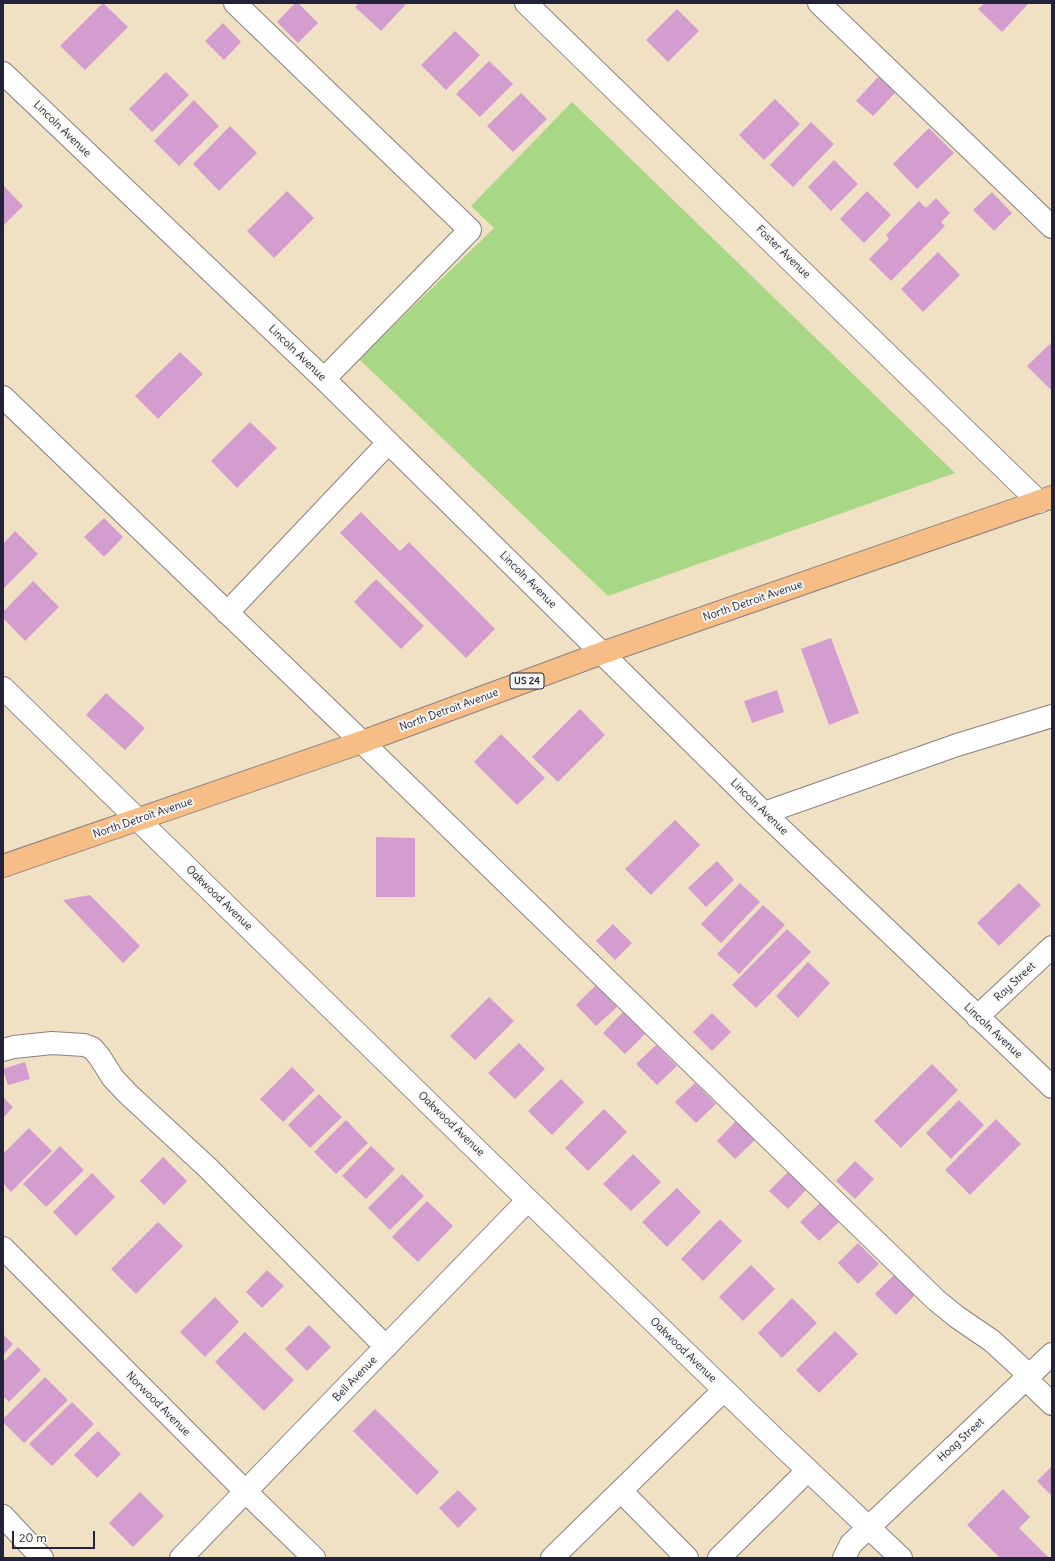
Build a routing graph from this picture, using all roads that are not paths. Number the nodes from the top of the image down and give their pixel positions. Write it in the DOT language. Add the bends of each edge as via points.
graph roads {
  1 [pos="235,3"];
  2 [pos="526,3"];
  3 [pos="819,3"];
  4 [pos="3,73"];
  5 [pos="1052,227"];
  6 [pos="324,378"];
  7 [pos="3,397"];
  8 [pos="388,443"];
  9 [pos="1045,499"];
  10 [pos="227,613"];
  11 [pos="602,653"];
  12 [pos="3,688"];
  13 [pos="1052,716"];
  14 [pos="362,742"];
  15 [pos="764,813"];
  16 [pos="139,819"];
  17 [pos="3,866"];
  18 [pos="1052,947"];
  19 [pos="977,1017"];
  20 [pos="3,1050"];
  21 [pos="1052,1087"];
  22 [pos="528,1200"];
  23 [pos="3,1248"];
  24 [pos="386,1347"];
  25 [pos="1052,1354"];
  26 [pos="1028,1377"];
  27 [pos="724,1390"];
  28 [pos="1052,1404"];
  29 [pos="808,1470"];
  30 [pos="246,1491"];
  31 [pos="621,1491"];
  32 [pos="3,1516"];
  33 [pos="869,1527"];
  34 [pos="42,1558"];
  35 [pos="181,1558"];
  36 [pos="314,1558"];
  37 [pos="552,1558"];
  38 [pos="687,1558"];
  39 [pos="720,1558"];
  40 [pos="844,1558"];
  41 [pos="901,1558"];
  1 -- 6 [label="street" via="470,230"];
  2 -- 9 [label="street, Foster Avenue"];
  3 -- 5 [label="street"];
  4 -- 6 [label="street, Lincoln Avenue"];
  6 -- 8 [label="street, Lincoln Avenue"];
  7 -- 10 [label="street"];
  8 -- 10 [label="street"];
  8 -- 11 [label="street, Lincoln Avenue"];
  9 -- 11 [label="main road, North Detroit Avenue / US 24"];
  10 -- 14 [label="street"];
  11 -- 14 [label="main road, North Detroit Avenue / US 24"];
  11 -- 15 [label="street, Lincoln Avenue"];
  12 -- 16 [label="street, Oakwood Avenue"];
  13 -- 15 [label="street" via="957,745"];
  14 -- 16 [label="main road, North Detroit Avenue / US 24"];
  14 -- 26 [label="street" via="936,1300 992,1341"];
  15 -- 19 [label="street, Lincoln Avenue"];
  16 -- 17 [label="main road, North Detroit Avenue / US 24"];
  16 -- 22 [label="street, Oakwood Avenue"];
  18 -- 19 [label="street, Ray Street"];
  19 -- 21 [label="street, Lincoln Avenue"];
  20 -- 24 [label="street" via="52,1043 84,1044 92,1048 128,1094 208,1168"];
  22 -- 24 [label="street, Bell Avenue"];
  22 -- 27 [label="street, Oakwood Avenue"];
  23 -- 30 [label="street, Norwood Avenue"];
  24 -- 30 [label="street, Bell Avenue"];
  25 -- 26 [label="street, Hoag Street"];
  26 -- 28 [label="street"];
  26 -- 33 [label="street, Hoag Street"];
  27 -- 29 [label="street, Oakwood Avenue"];
  27 -- 31 [label="street"];
  29 -- 33 [label="street, Oakwood Avenue"];
  29 -- 39 [label="street"];
  30 -- 35 [label="street, Bell Avenue"];
  30 -- 36 [label="street, Norwood Avenue"];
  31 -- 37 [label="street"];
  31 -- 38 [label="street"];
  32 -- 34 [label="street"];
  33 -- 40 [label="street, Hoag Street" via="851,1544"];
  33 -- 41 [label="street, Oakwood Avenue"];
}
